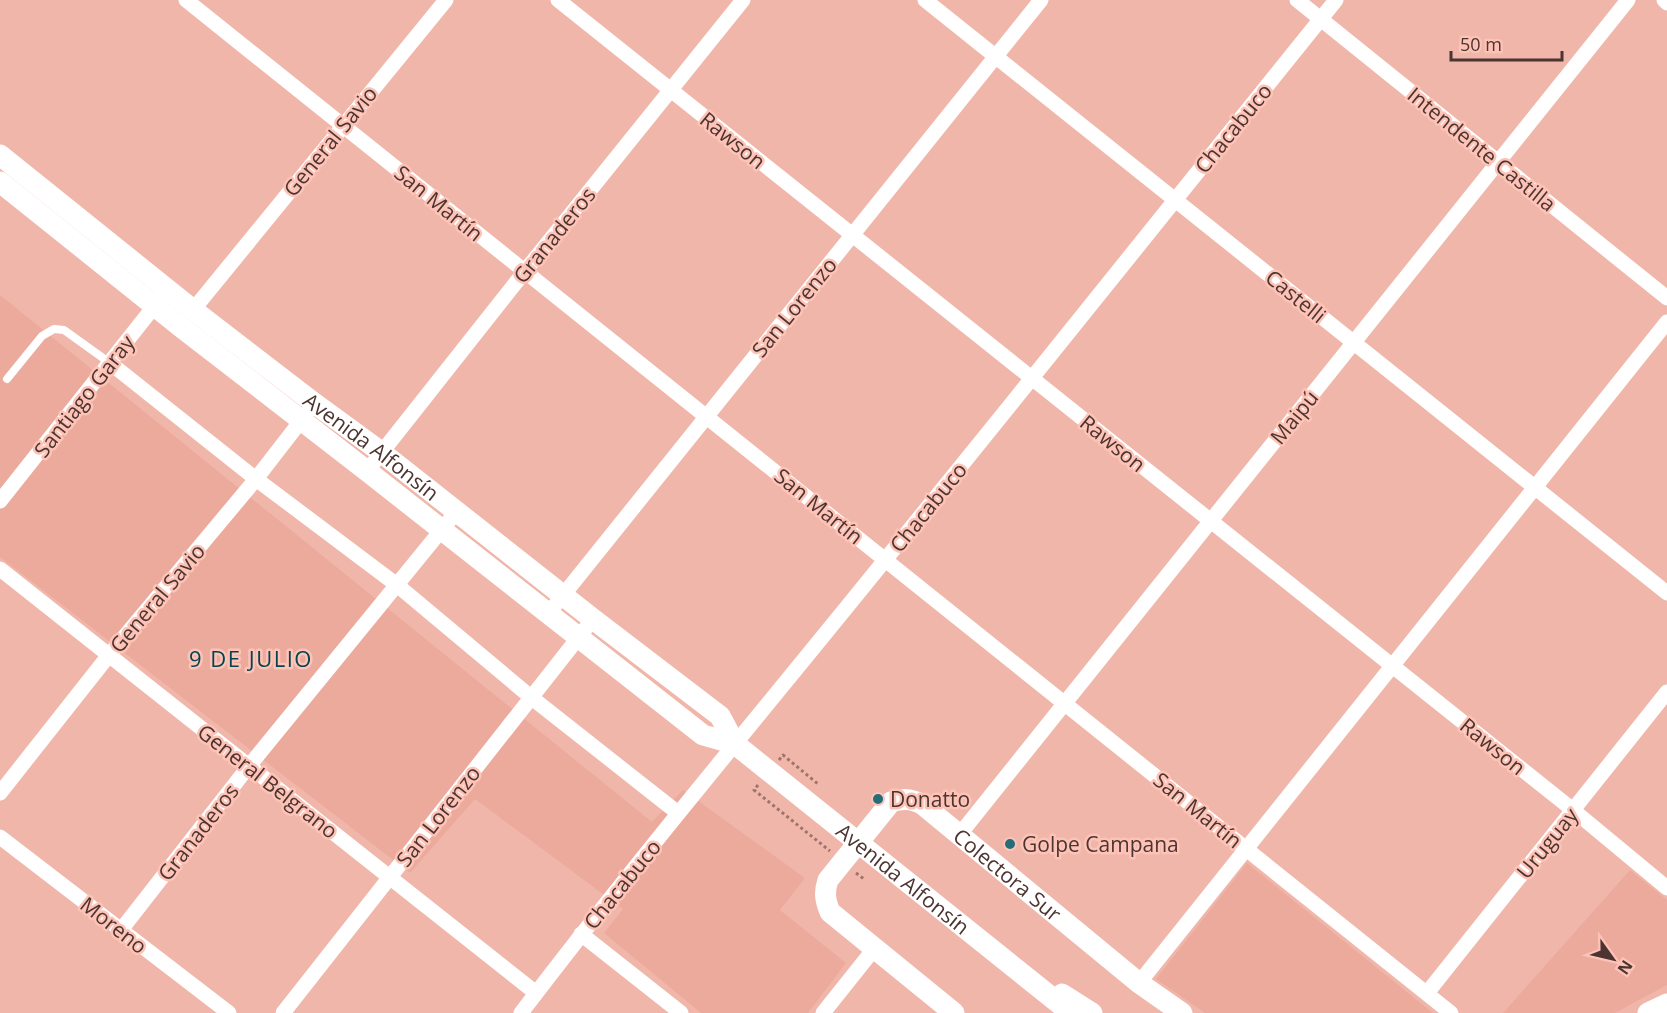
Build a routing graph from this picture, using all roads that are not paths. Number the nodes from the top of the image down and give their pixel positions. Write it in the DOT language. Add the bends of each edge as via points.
graph roads {
  1 [pos="186,0"];
  2 [pos="446,0"];
  3 [pos="558,0"];
  4 [pos="743,0"];
  5 [pos="925,0"];
  6 [pos="1041,0"];
  7 [pos="1297,0"];
  8 [pos="1336,0"];
  9 [pos="1628,0"];
  10 [pos="1320,19"];
  11 [pos="996,57"];
  12 [pos="671,90"];
  13 [pos="343,126"];
  14 [pos="0,155"];
  15 [pos="1498,162"];
  16 [pos="0,182"];
  17 [pos="1175,200"];
  18 [pos="852,235"];
  19 [pos="525,271"];
  20 [pos="161,298"];
  21 [pos="1667,298"];
  22 [pos="193,310"];
  23 [pos="1667,322"];
  24 [pos="1354,342"];
  25 [pos="110,363"];
  26 [pos="1032,378"];
  27 [pos="7,379"];
  28 [pos="314,403"];
  29 [pos="706,417"];
  30 [pos="301,421"];
  31 [pos="381,452"];
  32 [pos="367,471"];
  33 [pos="256,479"];
  34 [pos="1535,487"];
  35 [pos="0,501"];
  36 [pos="457,511"];
  37 [pos="1211,521"];
  38 [pos="442,530"];
  39 [pos="885,560"];
  40 [pos="0,569"];
  41 [pos="397,585"];
  42 [pos="1667,593"];
  43 [pos="563,595"];
  44 [pos="548,614"];
  45 [pos="593,619"];
  46 [pos="578,638"];
  47 [pos="109,655"];
  48 [pos="1392,666"];
  49 [pos="1667,692"];
  50 [pos="532,698"];
  51 [pos="1065,704"];
  52 [pos="735,744"];
  53 [pos="249,766"];
  54 [pos="0,793"];
  55 [pos="1573,810"];
  56 [pos="678,813"];
  57 [pos="960,834"];
  58 [pos="0,837"];
  59 [pos="857,843"];
  60 [pos="1246,849"];
  61 [pos="390,878"];
  62 [pos="1667,888"];
  63 [pos="121,930"];
  64 [pos="581,934"];
  65 [pos="874,949"];
  66 [pos="998,955"];
  67 [pos="1139,983"];
  68 [pos="536,993"];
  69 [pos="1427,993"];
  70 [pos="1667,1004"];
  71 [pos="229,1013"];
  72 [pos="283,1013"];
  73 [pos="520,1013"];
  74 [pos="681,1013"];
  75 [pos="822,1013"];
  76 [pos="954,1013"];
  77 [pos="1052,1013"];
  78 [pos="1071,1013"];
  79 [pos="1092,1013"];
  80 [pos="1182,1013"];
  81 [pos="1451,1013"];
  82 [pos="1648,1013"];
  1 -- 13 [label="street, San Martín"];
  2 -- 13 [label="street, General Savio"];
  3 -- 12 [label="street, Rawson"];
  4 -- 12 [label="street, Granaderos"];
  5 -- 11 [label="street, Castelli"];
  6 -- 11 [label="street, San Lorenzo"];
  7 -- 10 [label="street, Intendente Castilla"];
  8 -- 10 [label="street, Chacabuco"];
  9 -- 15 [label="street, Maipú"];
  10 -- 15 [label="street, Intendente Castilla"];
  10 -- 17 [label="street, Chacabuco"];
  11 -- 17 [label="street, Castelli"];
  11 -- 18 [label="street, San Lorenzo"];
  12 -- 18 [label="street, Rawson"];
  12 -- 19 [label="street, Granaderos"];
  13 -- 19 [label="street, San Martín"];
  13 -- 22 [label="street, General Savio"];
  14 -- 20 [label="main road, Avenida Alfonsín"];
  15 -- 21 [label="street, Intendente Castilla"];
  15 -- 24 [label="street, Maipú"];
  16 -- 20 [label="main road, Avenida Alfonsín"];
  17 -- 24 [label="street, Castelli"];
  17 -- 26 [label="street, Chacabuco"];
  18 -- 26 [label="street, Rawson"];
  18 -- 29 [label="street, San Lorenzo"];
  19 -- 29 [label="street, San Martín"];
  19 -- 31 [label="street, Granaderos"];
  20 -- 22 [label="main road, Avenida Alfonsín"];
  20 -- 25 [label="street, Santiago Garay"];
  20 -- 30 [label="main road, Avenida Alfonsín"];
  22 -- 28 [label="main road, Avenida Alfonsín"];
  23 -- 34 [label="street"];
  24 -- 34 [label="street, Castelli"];
  24 -- 37 [label="street, Maipú"];
  25 -- 27 [label="lane" via="64,330 54,329 42,336"];
  25 -- 33 [label="street"];
  25 -- 35 [label="street, Santiago Garay"];
  26 -- 37 [label="street, Rawson"];
  26 -- 39 [label="street, Chacabuco"];
  28 -- 30 [label="street, General Savio"];
  28 -- 31 [label="main road, Avenida Alfonsín"];
  29 -- 39 [label="street, San Martín"];
  29 -- 43 [label="street, San Lorenzo"];
  30 -- 32 [label="main road, Avenida Alfonsín"];
  30 -- 33 [label="street, General Savio"];
  31 -- 32 [label="street, Granaderos"];
  31 -- 36 [label="main road, Avenida Alfonsín"];
  32 -- 38 [label="main road, Avenida Alfonsín"];
  33 -- 41 [label="street"];
  33 -- 47 [label="street, General Savio"];
  34 -- 42 [label="street, Castelli"];
  34 -- 48 [label="street"];
  36 -- 38 [label="street, Granaderos"];
  36 -- 43 [label="main road, Avenida Alfonsín"];
  37 -- 48 [label="street, Rawson"];
  37 -- 51 [label="street, Maipú"];
  38 -- 41 [label="street, Granaderos"];
  38 -- 44 [label="main road, Avenida Alfonsín"];
  39 -- 51 [label="street, San Martín"];
  39 -- 52 [label="street, Chacabuco"];
  40 -- 47 [label="street, General Belgrano"];
  41 -- 50 [label="street"];
  41 -- 53 [label="street, Granaderos"];
  43 -- 44 [label="street, San Lorenzo"];
  43 -- 45 [label="main road, Avenida Alfonsín"];
  44 -- 46 [label="main road, Avenida Alfonsín"];
  45 -- 46 [label="street, San Lorenzo"];
  45 -- 52 [label="main road, Avenida Alfonsín" via="720,716"];
  46 -- 50 [label="street, San Lorenzo"];
  46 -- 52 [label="main road, Avenida Alfonsín" via="702,735"];
  47 -- 53 [label="street, General Belgrano"];
  47 -- 54 [label="street, General Savio"];
  48 -- 55 [label="street, Rawson"];
  48 -- 60 [label="street"];
  49 -- 55 [label="street, Uruguay"];
  50 -- 56 [label="street"];
  50 -- 61 [label="street, San Lorenzo"];
  51 -- 57 [label="street, Maipú"];
  51 -- 60 [label="street, San Martín"];
  52 -- 56 [label="street, Chacabuco"];
  52 -- 59 [label="main road, Avenida Alfonsín"];
  53 -- 61 [label="street, General Belgrano"];
  53 -- 63 [label="street, Granaderos"];
  55 -- 62 [label="street, Rawson"];
  55 -- 69 [label="street, Uruguay"];
  56 -- 64 [label="street, Chacabuco"];
  57 -- 59 [label="main road, Colectora Sur" via="922,804 901,799 891,802"];
  57 -- 67 [label="main road, Colectora Sur"];
  58 -- 63 [label="street, Moreno"];
  59 -- 65 [label="main road, Colectora Sur" via="828,880 825,901 830,912"];
  59 -- 66 [label="main road, Avenida Alfonsín"];
  60 -- 67 [label="street"];
  60 -- 69 [label="street, San Martín"];
  61 -- 68 [label="street, General Belgrano"];
  61 -- 72 [label="street, San Lorenzo"];
  63 -- 71 [label="street, Moreno"];
  64 -- 68 [label="street, Chacabuco"];
  64 -- 74 [label="street"];
  65 -- 75 [label="street"];
  65 -- 76 [label="main road, Colectora Sur"];
  66 -- 77 [label="main road"];
  66 -- 78 [label="main road, Avenida Alfonsín"];
  66 -- 79 [label="main road"];
  67 -- 80 [label="main road, Colectora Sur"];
  68 -- 73 [label="street, Chacabuco"];
  69 -- 81 [label="street, San Martín"];
  70 -- 82 [label="main road"];
}
